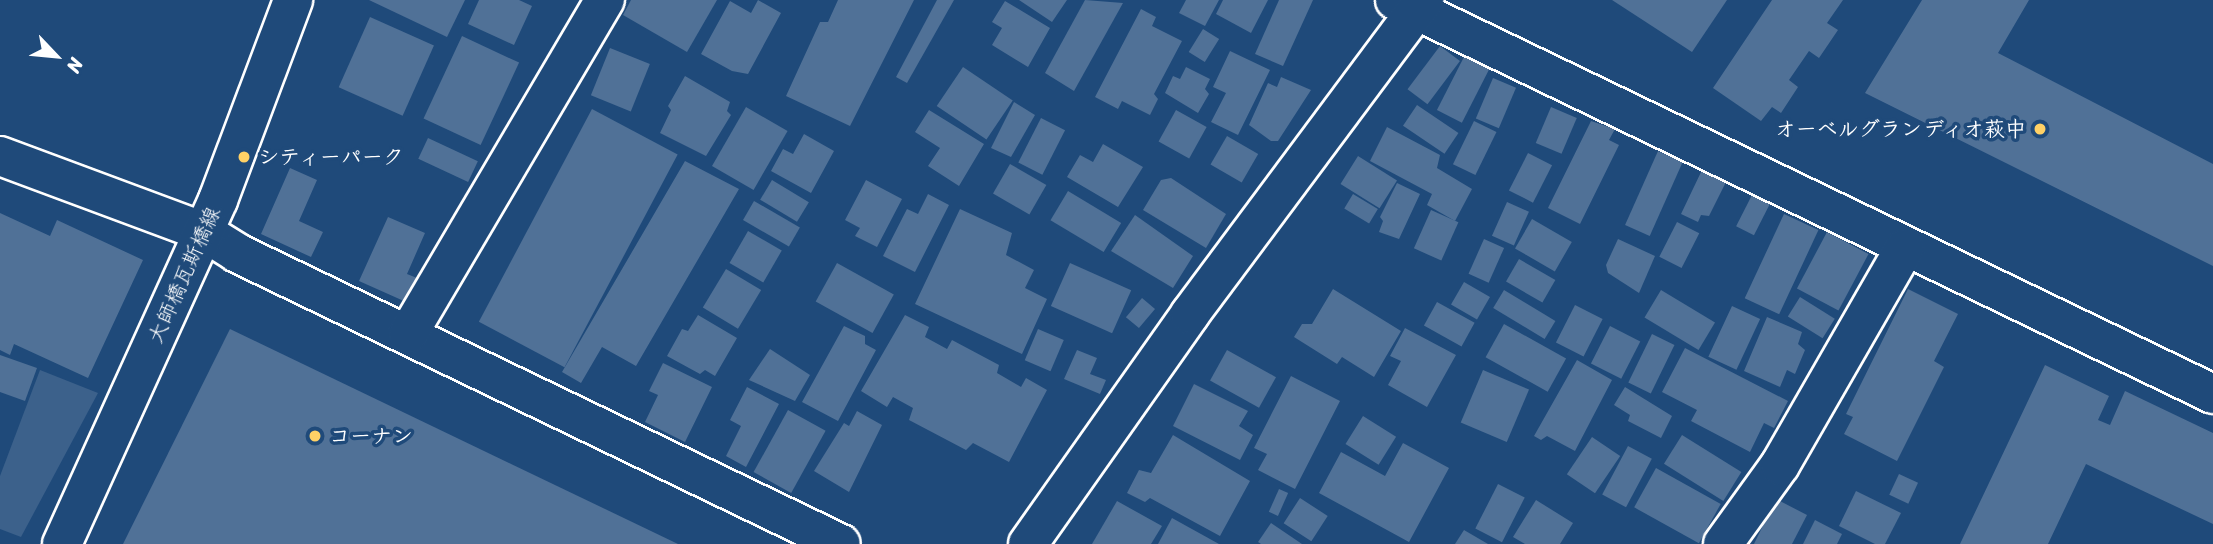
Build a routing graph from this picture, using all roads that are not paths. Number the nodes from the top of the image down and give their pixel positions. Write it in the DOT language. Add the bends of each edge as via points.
graph roads {
  1 [pos="293,0"];
  2 [pos="604,0"];
  3 [pos="1412,3"];
  4 [pos="0,156"];
  5 [pos="204,232"];
  6 [pos="1905,248"];
  7 [pos="408,334"];
  8 [pos="2213,394"];
  9 [pos="62,544"];
  10 [pos="841,544"];
  11 [pos="1028,544"];
  12 [pos="1723,544"];
  1 -- 5 [label="street, 大師橋瓦斯橋線"];
  2 -- 7 [label="street"];
  3 -- 6 [label="street"];
  3 -- 11 [label="street"];
  4 -- 5 [label="street"];
  5 -- 7 [label="street" via="237,253"];
  5 -- 9 [label="street, 大師橋瓦斯橋線"];
  6 -- 8 [label="street"];
  6 -- 12 [label="street" via="1780,465"];
  7 -- 10 [label="street"];
}
